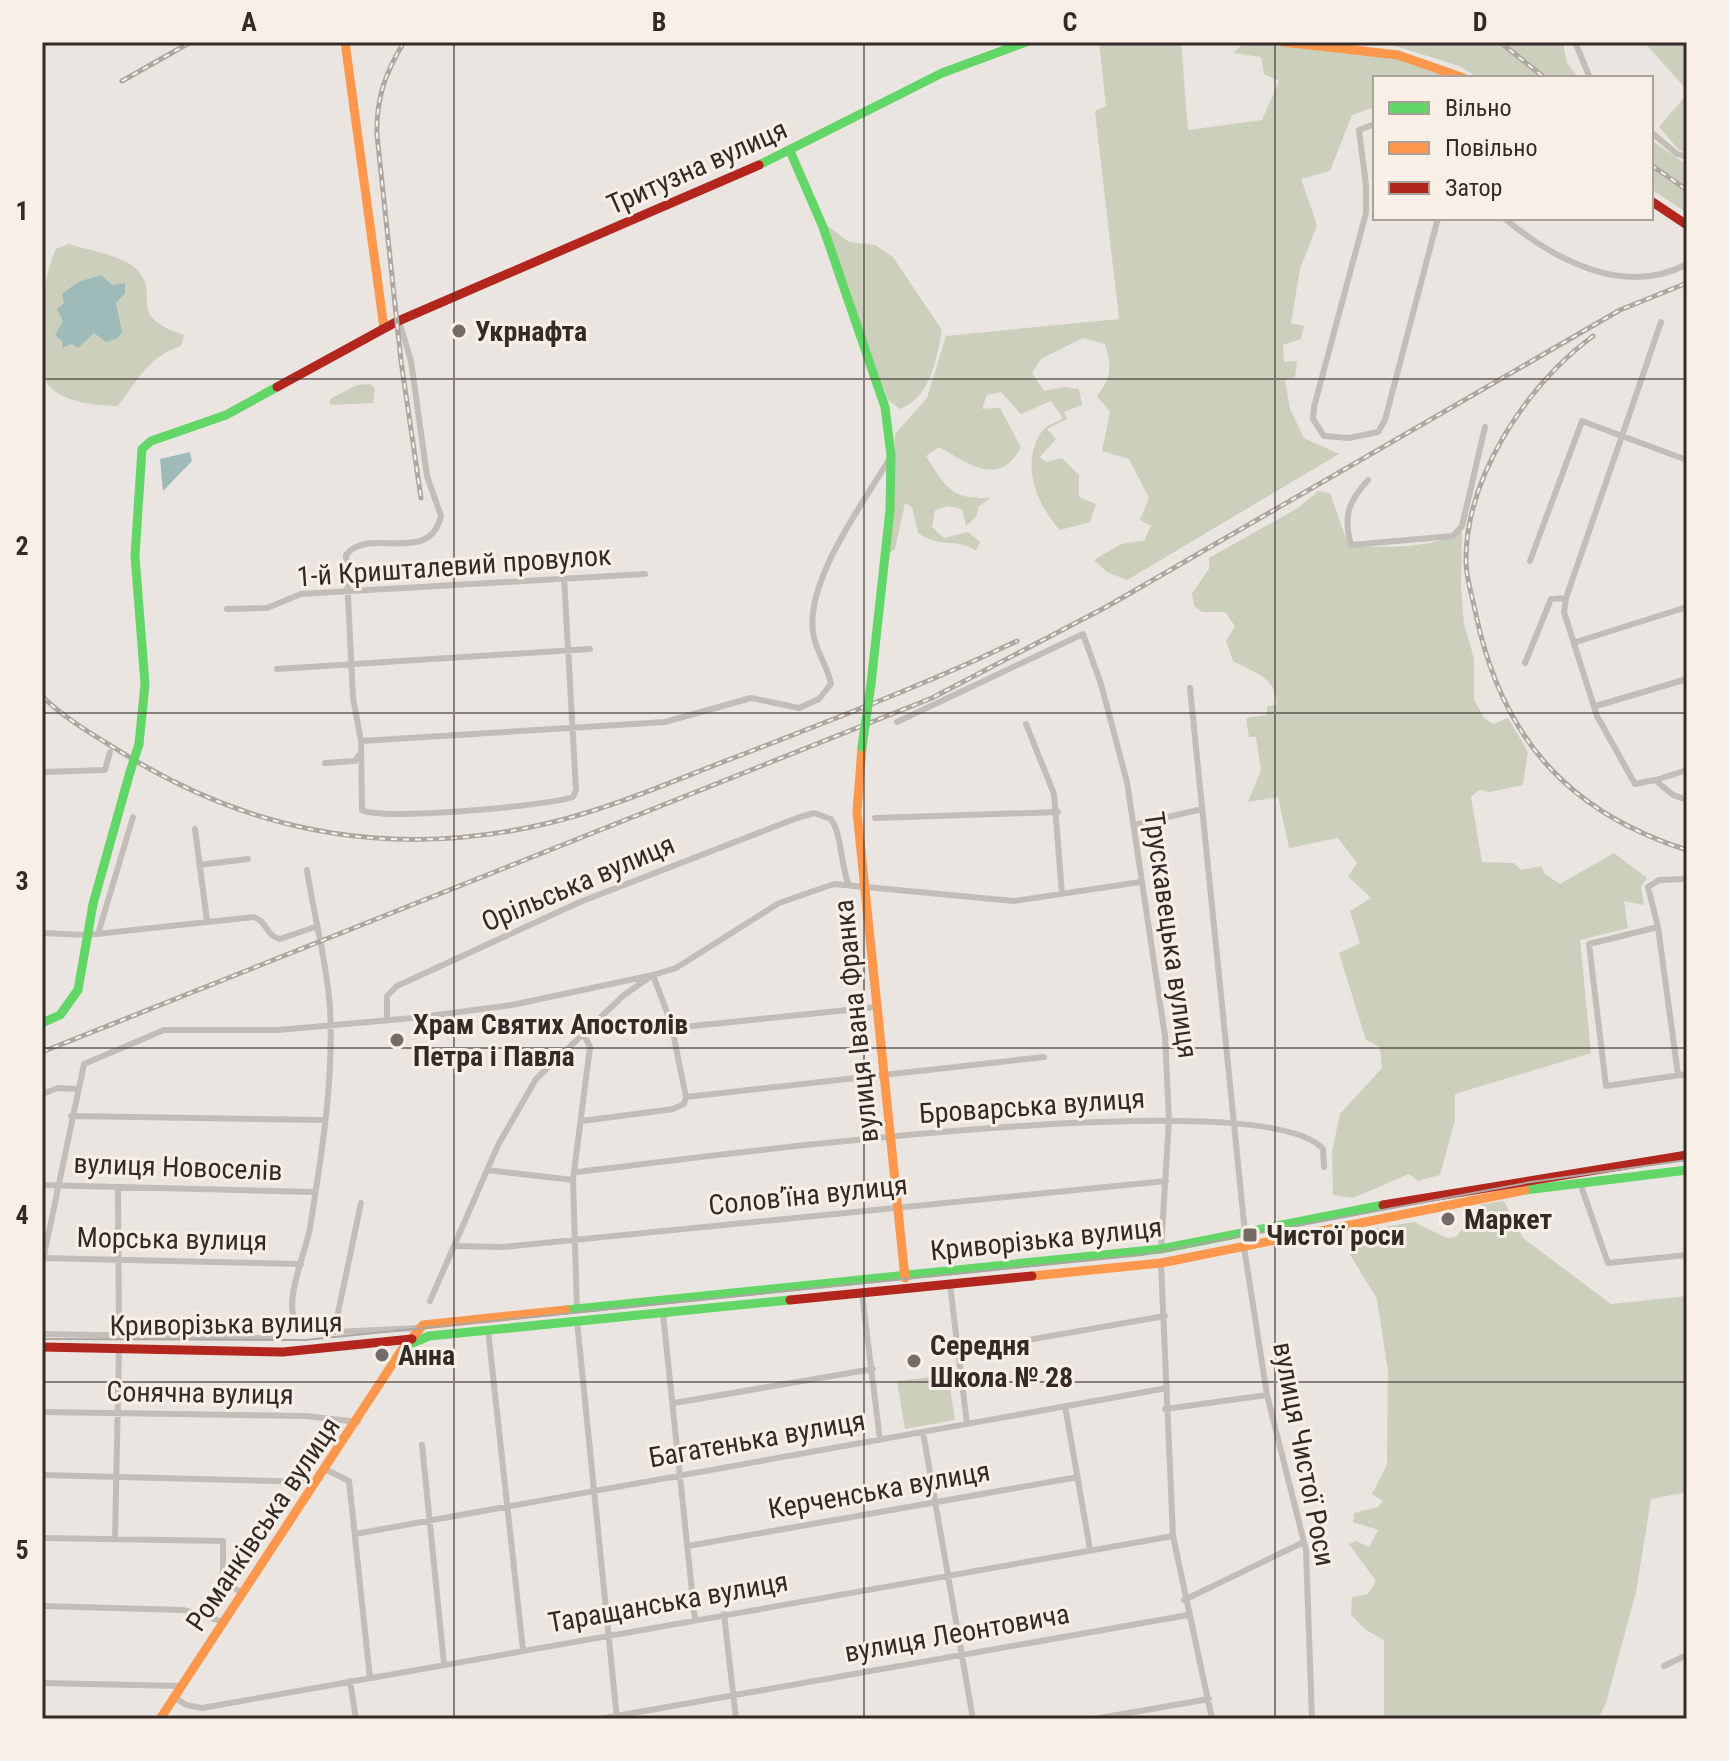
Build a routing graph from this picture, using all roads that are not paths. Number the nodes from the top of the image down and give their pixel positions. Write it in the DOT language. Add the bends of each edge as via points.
graph roads {
  1 [pos="345,42"];
  2 [pos="1026,42"];
  3 [pos="1283,42"];
  4 [pos="1575,42"];
  5 [pos="1460,76"];
  6 [pos="1589,76"];
  7 [pos="1373,125"];
  8 [pos="1653,134"];
  9 [pos="790,151"];
  10 [pos="1687,157"];
  11 [pos="1653,202"];
  12 [pos="1437,220"];
  13 [pos="1507,220"];
  14 [pos="1687,225"];
  15 [pos="1687,264"];
  16 [pos="399,321"];
  17 [pos="1661,322"];
  18 [pos="384,328"];
  19 [pos="1485,427"];
  20 [pos="1622,436"];
  21 [pos="891,455"];
  22 [pos="1687,460"];
  23 [pos="1368,480"];
  24 [pos="1530,561"];
  25 [pos="645,574"];
  26 [pos="564,577"];
  27 [pos="347,593"];
  28 [pos="1566,598"];
  29 [pos="1687,607"];
  30 [pos="227,609"];
  31 [pos="1576,642"];
  32 [pos="590,649"];
  33 [pos="568,651"];
  34 [pos="1525,663"];
  35 [pos="351,667"];
  36 [pos="277,669"];
  37 [pos="1687,679"];
  38 [pos="1190,688"];
  39 [pos="1596,706"];
  40 [pos="897,722"];
  41 [pos="1026,724"];
  42 [pos="573,727"];
  43 [pos="361,741"];
  44 [pos="110,752"];
  45 [pos="360,754"];
  46 [pos="325,763"];
  47 [pos="1687,770"];
  48 [pos="42,772"];
  49 [pos="1672,776"];
  50 [pos="1655,780"];
  51 [pos="1669,791"];
  52 [pos="1687,800"];
  53 [pos="1202,809"];
  54 [pos="1058,812"];
  55 [pos="133,817"];
  56 [pos="875,818"];
  57 [pos="1134,825"];
  58 [pos="195,829"];
  59 [pos="248,859"];
  60 [pos="199,865"];
  61 [pos="307,870"];
  62 [pos="1687,879"];
  63 [pos="1140,882"];
  64 [pos="848,883"];
  65 [pos="865,885"];
  66 [pos="1062,894"];
  67 [pos="207,921"];
  68 [pos="315,927"];
  69 [pos="1658,927"];
  70 [pos="42,933"];
  71 [pos="92,934"];
  72 [pos="653,975"];
  73 [pos="877,1007"];
  74 [pos="387,1020"];
  75 [pos="44,1023"];
  76 [pos="330,1025"];
  77 [pos="673,1028"];
  78 [pos="584,1035"];
  79 [pos="1044,1057"];
  80 [pos="1687,1074"];
  81 [pos="883,1075"];
  82 [pos="1678,1075"];
  83 [pos="77,1089"];
  84 [pos="42,1094"];
  85 [pos="686,1097"];
  86 [pos="71,1116"];
  87 [pos="324,1120"];
  88 [pos="1169,1120"];
  89 [pos="582,1121"];
  90 [pos="1234,1121"];
  91 [pos="890,1139"];
  92 [pos="1687,1155"];
  93 [pos="1324,1167"];
  94 [pos="487,1170"];
  95 [pos="1687,1170"];
  96 [pos="574,1176"];
  97 [pos="1166,1181"];
  98 [pos="1580,1183"];
  99 [pos="42,1185"];
  100 [pos="58,1185"];
  101 [pos="118,1187"];
  102 [pos="313,1192"];
  103 [pos="361,1203"];
  104 [pos="898,1209"];
  105 [pos="1245,1233"];
  106 [pos="575,1240"];
  107 [pos="456,1246"];
  108 [pos="1244,1247"];
  109 [pos="1161,1249"];
  110 [pos="1687,1255"];
  111 [pos="120,1260"];
  112 [pos="43,1261"];
  113 [pos="1161,1263"];
  114 [pos="301,1264"];
  115 [pos="905,1276"];
  116 [pos="950,1285"];
  117 [pos="907,1289"];
  118 [pos="862,1294"];
  119 [pos="430,1301"];
  120 [pos="577,1309"];
  121 [pos="663,1314"];
  122 [pos="1165,1316"];
  123 [pos="577,1321"];
  124 [pos="297,1323"];
  125 [pos="488,1330"];
  126 [pos="334,1332"];
  127 [pos="42,1334"];
  128 [pos="416,1335"];
  129 [pos="119,1336"];
  130 [pos="42,1347"];
  131 [pos="119,1348"];
  132 [pos="401,1351"];
  133 [pos="959,1352"];
  134 [pos="873,1369"];
  135 [pos="1167,1388"];
  136 [pos="1267,1395"];
  137 [pos="674,1403"];
  138 [pos="1065,1406"];
  139 [pos="1165,1409"];
  140 [pos="42,1412"];
  141 [pos="118,1414"];
  142 [pos="358,1422"];
  143 [pos="967,1424"];
  144 [pos="923,1432"];
  145 [pos="880,1440"];
  146 [pos="422,1445"];
  147 [pos="325,1469"];
  148 [pos="42,1475"];
  149 [pos="681,1475"];
  150 [pos="116,1476"];
  151 [pos="1078,1477"];
  152 [pos="316,1482"];
  153 [pos="594,1491"];
  154 [pos="936,1502"];
  155 [pos="508,1506"];
  156 [pos="429,1520"];
  157 [pos="355,1534"];
  158 [pos="1173,1536"];
  159 [pos="42,1538"];
  160 [pos="115,1539"];
  161 [pos="1304,1542"];
  162 [pos="688,1546"];
  163 [pos="1090,1549"];
  164 [pos="948,1574"];
  165 [pos="243,1594"];
  166 [pos="1184,1600"];
  167 [pos="42,1606"];
  168 [pos="724,1614"];
  169 [pos="1188,1615"];
  170 [pos="695,1620"];
  171 [pos="224,1622"];
  172 [pos="609,1635"];
  173 [pos="523,1650"];
  174 [pos="962,1655"];
  175 [pos="1687,1655"];
  176 [pos="444,1664"];
  177 [pos="1664,1666"];
  178 [pos="370,1678"];
  179 [pos="350,1681"];
  180 [pos="42,1683"];
  181 [pos="182,1686"];
  182 [pos="733,1695"];
  183 [pos="174,1697"];
  184 [pos="1209,1699"];
  185 [pos="617,1718"];
  186 [pos="160,1719"];
  187 [pos="356,1719"];
  188 [pos="599,1719"];
  189 [pos="736,1719"];
  190 [pos="973,1719"];
  191 [pos="1094,1719"];
  192 [pos="1212,1719"];
  193 [pos="1312,1719"];
  1 -- 18 [label="main road"];
  2 -- 9 [label="main road, Тритузна вулиця" via="942,73"];
  3 -- 5 [label="main road" via="1395,53"];
  4 -- 6 [label="street"];
  7 -- 12 [label="street" via="1359,130 1366,213 1313,419 1324,436 1378,432 1385,420"];
  8 -- 10 [label="street"];
  9 -- 16 [label="main road, Тритузна вулиця"];
  9 -- 21 [label="main road, вулиця Івана Франка" via="874,371"];
  11 -- 14 [label="main road"];
  13 -- 15 [label="street" via="1556,255 1601,273 1647,277"];
  16 -- 18 [label="main road, Тритузна вулиця"];
  16 -- 27 [label="street" via="411,361 427,476 441,516 432,536 420,542 351,549 345,562"];
  17 -- 20 [label="street"];
  18 -- 71 [label="main road, Тритузна вулиця, bridge" via="226,415 151,441 142,449 135,583 146,713"];
  19 -- 23 [label="street" via="1462,526 1453,536 1351,545 1346,527 1349,502"];
  20 -- 22 [label="street"];
  20 -- 24 [label="street" via="1582,421"];
  20 -- 28 [label="street"];
  21 -- 42 [label="street" via="831,561 816,601 813,634 831,680 829,690 799,708 751,698 665,722"];
  21 -- 65 [label="main road, вулиця Івана Франка, bridge" via="886,556 856,789"];
  25 -- 26 [label="street, 1-й Кришталевий провулок"];
  26 -- 27 [label="street, 1-й Кришталевий провулок"];
  26 -- 33 [label="street"];
  27 -- 30 [label="street, 1-й Кришталевий провулок" via="301,594 267,608"];
  27 -- 35 [label="street"];
  28 -- 31 [label="street" via="1564,612"];
  28 -- 34 [label="street" via="1551,599"];
  29 -- 31 [label="street"];
  31 -- 39 [label="street"];
  32 -- 33 [label="street"];
  33 -- 35 [label="street"];
  33 -- 42 [label="street"];
  35 -- 36 [label="street"];
  35 -- 43 [label="street"];
  37 -- 39 [label="street"];
  38 -- 53 [label="street"];
  39 -- 50 [label="street" via="1635,784"];
  40 -- 57 [label="street, Трускавецька вулиця" via="1083,634 1120,753"];
  41 -- 54 [label="street"];
  42 -- 43 [label="street"];
  42 -- 45 [label="street" via="576,790 564,800 376,815 362,810"];
  43 -- 45 [label="street"];
  44 -- 48 [label="street" via="105,770"];
  45 -- 46 [label="street" via="355,761"];
  47 -- 49 [label="street"];
  49 -- 50 [label="street"];
  49 -- 51 [label="street"];
  50 -- 51 [label="street"];
  51 -- 52 [label="street"];
  53 -- 57 [label="street"];
  53 -- 90 [label="street"];
  54 -- 56 [label="street"];
  54 -- 66 [label="street"];
  55 -- 71 [label="street"];
  57 -- 63 [label="street, Трускавецька вулиця"];
  58 -- 60 [label="street"];
  59 -- 60 [label="street"];
  60 -- 67 [label="street"];
  61 -- 68 [label="street"];
  62 -- 69 [label="street" via="1659,880 1648,887"];
  63 -- 66 [label="street"];
  63 -- 88 [label="street, Трускавецька вулиця" via="1165,1036"];
  64 -- 65 [label="street"];
  64 -- 72 [label="street" via="779,903 676,968"];
  64 -- 74 [label="street, Орільська вулиця" via="836,826 814,813 580,902 397,986 387,996"];
  65 -- 66 [label="street" via="1014,901"];
  65 -- 73 [label="main road, вулиця Івана Франка"];
  67 -- 68 [label="street" via="258,918 280,939"];
  67 -- 71 [label="street"];
  68 -- 76 [label="street" via="324,950"];
  69 -- 82 [label="street"];
  69 -- 82 [label="street" via="1589,944 1601,1056 1606,1086"];
  70 -- 71 [label="street"];
  71 -- 75 [label="main road" via="78,990 60,1015"];
  72 -- 74 [label="street" via="512,1005"];
  72 -- 77 [label="street"];
  72 -- 78 [label="street"];
  73 -- 77 [label="street"];
  73 -- 81 [label="main road, вулиця Івана Франка"];
  74 -- 76 [label="street"];
  76 -- 83 [label="street" via="164,1030 84,1064"];
  76 -- 87 [label="street"];
  77 -- 85 [label="street"];
  78 -- 89 [label="street" via="590,1047"];
  78 -- 94 [label="street" via="536,1079"];
  79 -- 81 [label="street"];
  80 -- 82 [label="street"];
  81 -- 85 [label="street"];
  81 -- 91 [label="main road, вулиця Івана Франка"];
  83 -- 84 [label="street"];
  83 -- 86 [label="street"];
  85 -- 89 [label="street" via="673,1109"];
  86 -- 87 [label="street"];
  86 -- 100 [label="street"];
  87 -- 102 [label="street"];
  88 -- 90 [label="street, Броварська вулиця"];
  88 -- 91 [label="street, Броварська вулиця" via="1051,1123"];
  88 -- 97 [label="street, Трускавецька вулиця"];
  89 -- 96 [label="street"];
  90 -- 93 [label="street, Броварська вулиця" via="1316,1140 1323,1149"];
  90 -- 105 [label="street"];
  91 -- 96 [label="street, Броварська вулиця"];
  91 -- 104 [label="main road, вулиця Івана Франка"];
  92 -- 105 [label="main road, Криворізька вулиця" via="1547,1174"];
  94 -- 96 [label="street, Броварська вулиця"];
  94 -- 107 [label="street"];
  95 -- 98 [label="main road, Криворізька вулиця"];
  96 -- 106 [label="street"];
  97 -- 104 [label="street, Соловʼїна вулиця"];
  97 -- 109 [label="street, Трускавецька вулиця"];
  98 -- 108 [label="main road, Криворізька вулиця"];
  98 -- 110 [label="street" via="1608,1263"];
  99 -- 100 [label="street, вулиця Новоселів"];
  100 -- 101 [label="street, вулиця Новоселів"];
  100 -- 112 [label="street"];
  101 -- 102 [label="street, вулиця Новоселів"];
  101 -- 111 [label="street"];
  102 -- 114 [label="street"];
  103 -- 126 [label="street"];
  104 -- 106 [label="street, Соловʼїна вулиця"];
  104 -- 115 [label="main road, вулиця Івана Франка"];
  105 -- 109 [label="main road, Криворізька вулиця"];
  106 -- 107 [label="street, Соловʼїна вулиця"];
  106 -- 120 [label="street"];
  107 -- 119 [label="street"];
  108 -- 113 [label="main road, Криворізька вулиця"];
  108 -- 136 [label="street, вулиця Чистої Роси"];
  109 -- 115 [label="main road, Криворізька вулиця"];
  111 -- 112 [label="street, Морська вулиця"];
  111 -- 114 [label="street, Морська вулиця"];
  111 -- 129 [label="street"];
  113 -- 116 [label="main road, Криворізька вулиця"];
  113 -- 122 [label="street"];
  114 -- 124 [label="street" via="293,1296"];
  115 -- 117 [label="main road, вулиця Івана Франка"];
  115 -- 120 [label="main road, Криворізька вулиця"];
  116 -- 117 [label="main road, Криворізька вулиця"];
  116 -- 133 [label="street"];
  117 -- 118 [label="main road, Криворізька вулиця"];
  118 -- 121 [label="main road, Криворізька вулиця"];
  118 -- 134 [label="street"];
  120 -- 128 [label="main road, Криворізька вулиця"];
  121 -- 123 [label="main road, Криворізька вулиця"];
  121 -- 137 [label="street"];
  122 -- 133 [label="street"];
  122 -- 135 [label="street"];
  123 -- 125 [label="main road, Криворізька вулиця"];
  123 -- 153 [label="street"];
  124 -- 126 [label="street"];
  124 -- 129 [label="street" via="272,1338"];
  125 -- 128 [label="main road, Криворізька вулиця"];
  125 -- 155 [label="street"];
  126 -- 128 [label="street"];
  127 -- 129 [label="street"];
  128 -- 131 [label="main road, Криворізька вулиця" via="283,1352"];
  128 -- 132 [label="main road, Криворізька вулиця"];
  130 -- 131 [label="main road, Криворізька вулиця"];
  131 -- 141 [label="street"];
  132 -- 142 [label="main road, Романківська вулиця"];
  133 -- 143 [label="street"];
  134 -- 137 [label="street"];
  134 -- 145 [label="street"];
  135 -- 138 [label="street, Багатенька вулиця"];
  135 -- 139 [label="street"];
  136 -- 139 [label="street"];
  136 -- 161 [label="street, вулиця Чистої Роси"];
  137 -- 149 [label="street"];
  138 -- 143 [label="street, Багатенька вулиця"];
  138 -- 151 [label="street"];
  139 -- 158 [label="street"];
  140 -- 141 [label="street, Сонячна вулиця"];
  141 -- 142 [label="street, Сонячна вулиця" via="306,1416"];
  141 -- 150 [label="street"];
  142 -- 147 [label="main road, Романківська вулиця"];
  143 -- 144 [label="street, Багатенька вулиця"];
  144 -- 145 [label="street, Багатенька вулиця"];
  144 -- 154 [label="street"];
  145 -- 149 [label="street, Багатенька вулиця"];
  146 -- 156 [label="street"];
  147 -- 152 [label="main road, Романківська вулиця"];
  147 -- 157 [label="street" via="349,1481"];
  148 -- 150 [label="street"];
  149 -- 153 [label="street, Багатенька вулиця"];
  149 -- 162 [label="street"];
  150 -- 152 [label="street"];
  150 -- 160 [label="street"];
  151 -- 154 [label="street, Керченська вулиця"];
  151 -- 163 [label="street"];
  152 -- 165 [label="main road, Романківська вулиця"];
  153 -- 155 [label="street, Багатенька вулиця"];
  153 -- 172 [label="street"];
  154 -- 162 [label="street, Керченська вулиця"];
  154 -- 164 [label="street"];
  155 -- 156 [label="street, Багатенька вулиця"];
  155 -- 173 [label="street"];
  156 -- 157 [label="street, Багатенька вулиця"];
  156 -- 176 [label="street"];
  157 -- 178 [label="street"];
  158 -- 163 [label="street, Таращанська вулиця"];
  158 -- 166 [label="street"];
  159 -- 160 [label="street"];
  160 -- 165 [label="street" via="223,1541 223,1580"];
  161 -- 166 [label="street"];
  161 -- 193 [label="street, вулиця Чистої Роси"];
  162 -- 170 [label="street"];
  163 -- 164 [label="street, Таращанська вулиця"];
  164 -- 168 [label="street, Таращанська вулиця"];
  164 -- 174 [label="street"];
  165 -- 171 [label="main road, Романківська вулиця"];
  166 -- 169 [label="street"];
  167 -- 171 [label="street" via="184,1610"];
  168 -- 170 [label="street, Таращанська вулиця"];
  168 -- 182 [label="street"];
  169 -- 174 [label="street, вулиця Леонтовича"];
  169 -- 184 [label="street"];
  170 -- 172 [label="street, Таращанська вулиця"];
  171 -- 181 [label="main road, Романківська вулиця"];
  172 -- 173 [label="street, Таращанська вулиця"];
  172 -- 185 [label="street"];
  173 -- 176 [label="street, Таращанська вулиця"];
  174 -- 182 [label="street, вулиця Леонтовича"];
  174 -- 190 [label="street"];
  175 -- 177 [label="street"];
  176 -- 178 [label="street, Таращанська вулиця"];
  178 -- 179 [label="street, Таращанська вулиця"];
  179 -- 183 [label="street, Таращанська вулиця" via="202,1708"];
  179 -- 187 [label="street"];
  180 -- 181 [label="street"];
  181 -- 183 [label="main road, Романківська вулиця"];
  182 -- 185 [label="street, вулиця Леонтовича"];
  182 -- 189 [label="street"];
  183 -- 186 [label="main road, Романківська вулиця"];
  184 -- 191 [label="street"];
  184 -- 192 [label="street"];
  185 -- 188 [label="street, вулиця Леонтовича"];
}
